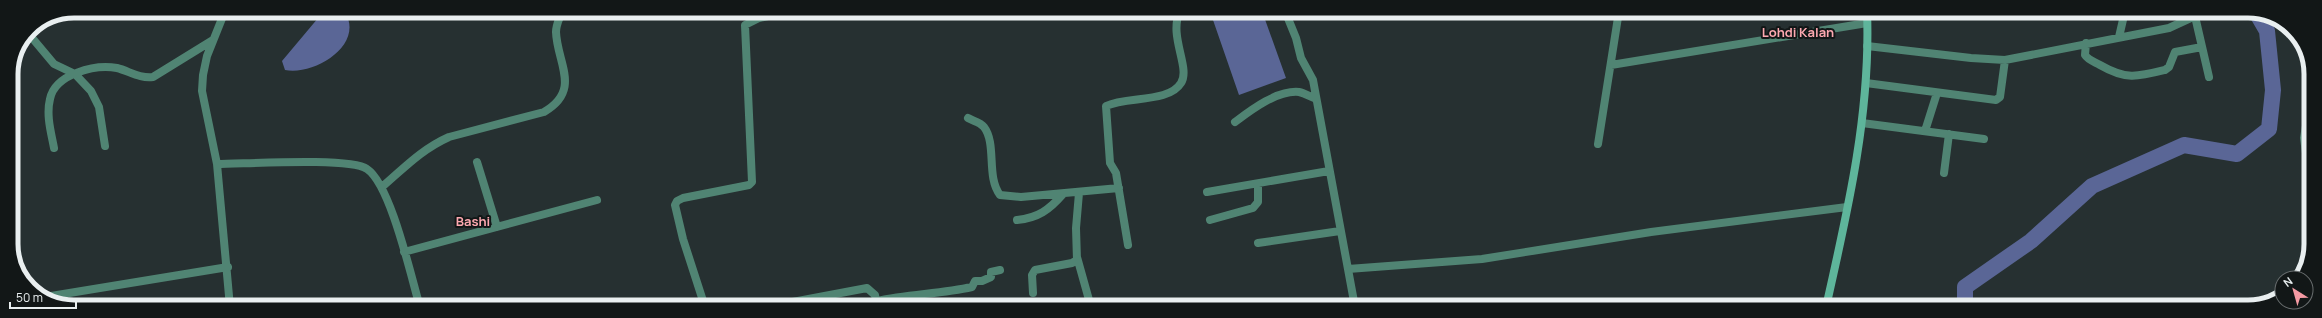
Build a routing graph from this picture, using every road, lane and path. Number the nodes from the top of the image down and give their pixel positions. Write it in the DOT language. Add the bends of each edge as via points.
graph roads {
  1 [pos="223,18"];
  2 [pos="560,18"];
  3 [pos="759,18"];
  4 [pos="1177,18"];
  5 [pos="1288,18"];
  6 [pos="1618,18"];
  7 [pos="1867,18"];
  8 [pos="2124,18"];
  9 [pos="2187,18"];
  10 [pos="2195,18"];
  11 [pos="1867,23"];
  12 [pos="2119,37"];
  13 [pos="32,39"];
  14 [pos="213,40"];
  15 [pos="2086,43"];
  16 [pos="1867,46"];
  17 [pos="2202,47"];
  18 [pos="2005,60"];
  19 [pos="1611,65"];
  20 [pos="75,74"];
  21 [pos="2209,77"];
  22 [pos="1866,83"];
  23 [pos="1937,93"];
  24 [pos="1316,99"];
  25 [pos="968,118"];
  26 [pos="1235,122"];
  27 [pos="1862,123"];
  28 [pos="1925,131"];
  29 [pos="1948,134"];
  30 [pos="1984,139"];
  31 [pos="1598,144"];
  32 [pos="105,146"];
  33 [pos="54,148"];
  34 [pos="477,162"];
  35 [pos="217,164"];
  36 [pos="1329,171"];
  37 [pos="1944,173"];
  38 [pos="1258,184"];
  39 [pos="382,187"];
  40 [pos="1119,188"];
  41 [pos="1207,192"];
  42 [pos="1079,193"];
  43 [pos="1063,194"];
  44 [pos="597,200"];
  45 [pos="1847,207"];
  46 [pos="1017,220"];
  47 [pos="1210,220"];
  48 [pos="497,227"];
  49 [pos="1340,231"];
  50 [pos="1258,243"];
  51 [pos="1128,245"];
  52 [pos="404,252"];
  53 [pos="1077,257"];
  54 [pos="228,266"];
  55 [pos="1348,269"];
  56 [pos="1000,270"];
  57 [pos="1033,293"];
  58 [pos="53,296"];
  59 [pos="230,300"];
  60 [pos="418,300"];
  61 [pos="703,300"];
  62 [pos="803,300"];
  63 [pos="876,300"];
  64 [pos="888,300"];
  65 [pos="1089,300"];
  66 [pos="1354,300"];
  67 [pos="1827,300"];
  1 -- 14 [label="street"];
  2 -- 39 [label="street" via="556,32 566,76 562,94 552,108 436,143"];
  3 -- 61 [label="street" via="746,25 752,182 750,185 683,198 675,205"];
  4 -- 40 [label="street" via="1175,33 1183,74 1179,88 1155,97 1114,102 1106,106 1110,163 1116,173"];
  5 -- 24 [label="street" via="1301,58 1313,80"];
  6 -- 19 [label="street"];
  7 -- 11 [label="street"];
  8 -- 12 [label="street"];
  9 -- 12 [label="street" via="2169,28"];
  10 -- 17 [label="street"];
  11 -- 16 [label="street"];
  11 -- 19 [label="street"];
  12 -- 15 [label="street"];
  13 -- 20 [label="street" via="54,64"];
  14 -- 20 [label="street" via="153,77 147,78 117,68 104,67 93,67"];
  14 -- 35 [label="street" via="203,75 202,91"];
  15 -- 17 [label="street" via="2085,55 2089,59 2114,73 2132,77 2165,70 2176,52"];
  15 -- 18 [label="street"];
  16 -- 18 [label="street"];
  16 -- 22 [label="street"];
  17 -- 21 [label="street"];
  18 -- 23 [label="street" via="1998,100"];
  19 -- 31 [label="street"];
  20 -- 32 [label="street" via="96,99"];
  20 -- 33 [label="street" via="62,81 51,94 49,110"];
  22 -- 23 [label="street"];
  22 -- 27 [label="street"];
  23 -- 28 [label="street"];
  24 -- 26 [label="street" via="1300,92 1281,95 1248,112"];
  24 -- 36 [label="street"];
  25 -- 43 [label="street" via="980,123 988,135 994,179 1000,195 1021,197"];
  27 -- 28 [label="street"];
  27 -- 45 [label="street"];
  28 -- 29 [label="street"];
  29 -- 30 [label="street"];
  29 -- 37 [label="street"];
  34 -- 48 [label="street"];
  35 -- 39 [label="street" via="344,163 367,168"];
  35 -- 54 [label="street"];
  36 -- 38 [label="street"];
  36 -- 49 [label="street"];
  38 -- 41 [label="street"];
  38 -- 47 [label="street" via="1258,202 1254,208"];
  39 -- 52 [label="street"];
  40 -- 42 [label="street"];
  40 -- 51 [label="street"];
  42 -- 43 [label="street"];
  42 -- 53 [label="street"];
  43 -- 46 [label="street" via="1045,212 1031,219"];
  44 -- 48 [label="street"];
  45 -- 55 [label="street" via="1651,232 1482,259"];
  45 -- 67 [label="street"];
  48 -- 52 [label="street"];
  49 -- 50 [label="street"];
  49 -- 55 [label="street"];
  52 -- 60 [label="street"];
  53 -- 57 [label="street" via="1072,263 1035,270 1032,276"];
  53 -- 65 [label="street"];
  54 -- 58 [label="street"];
  54 -- 59 [label="street"];
  55 -- 66 [label="street"];
  56 -- 64 [label="street" via="991,272 991,277 987,279 975,281 972,287 944,293 900,296"];
  62 -- 63 [label="street" via="867,288 875,295"];
}
